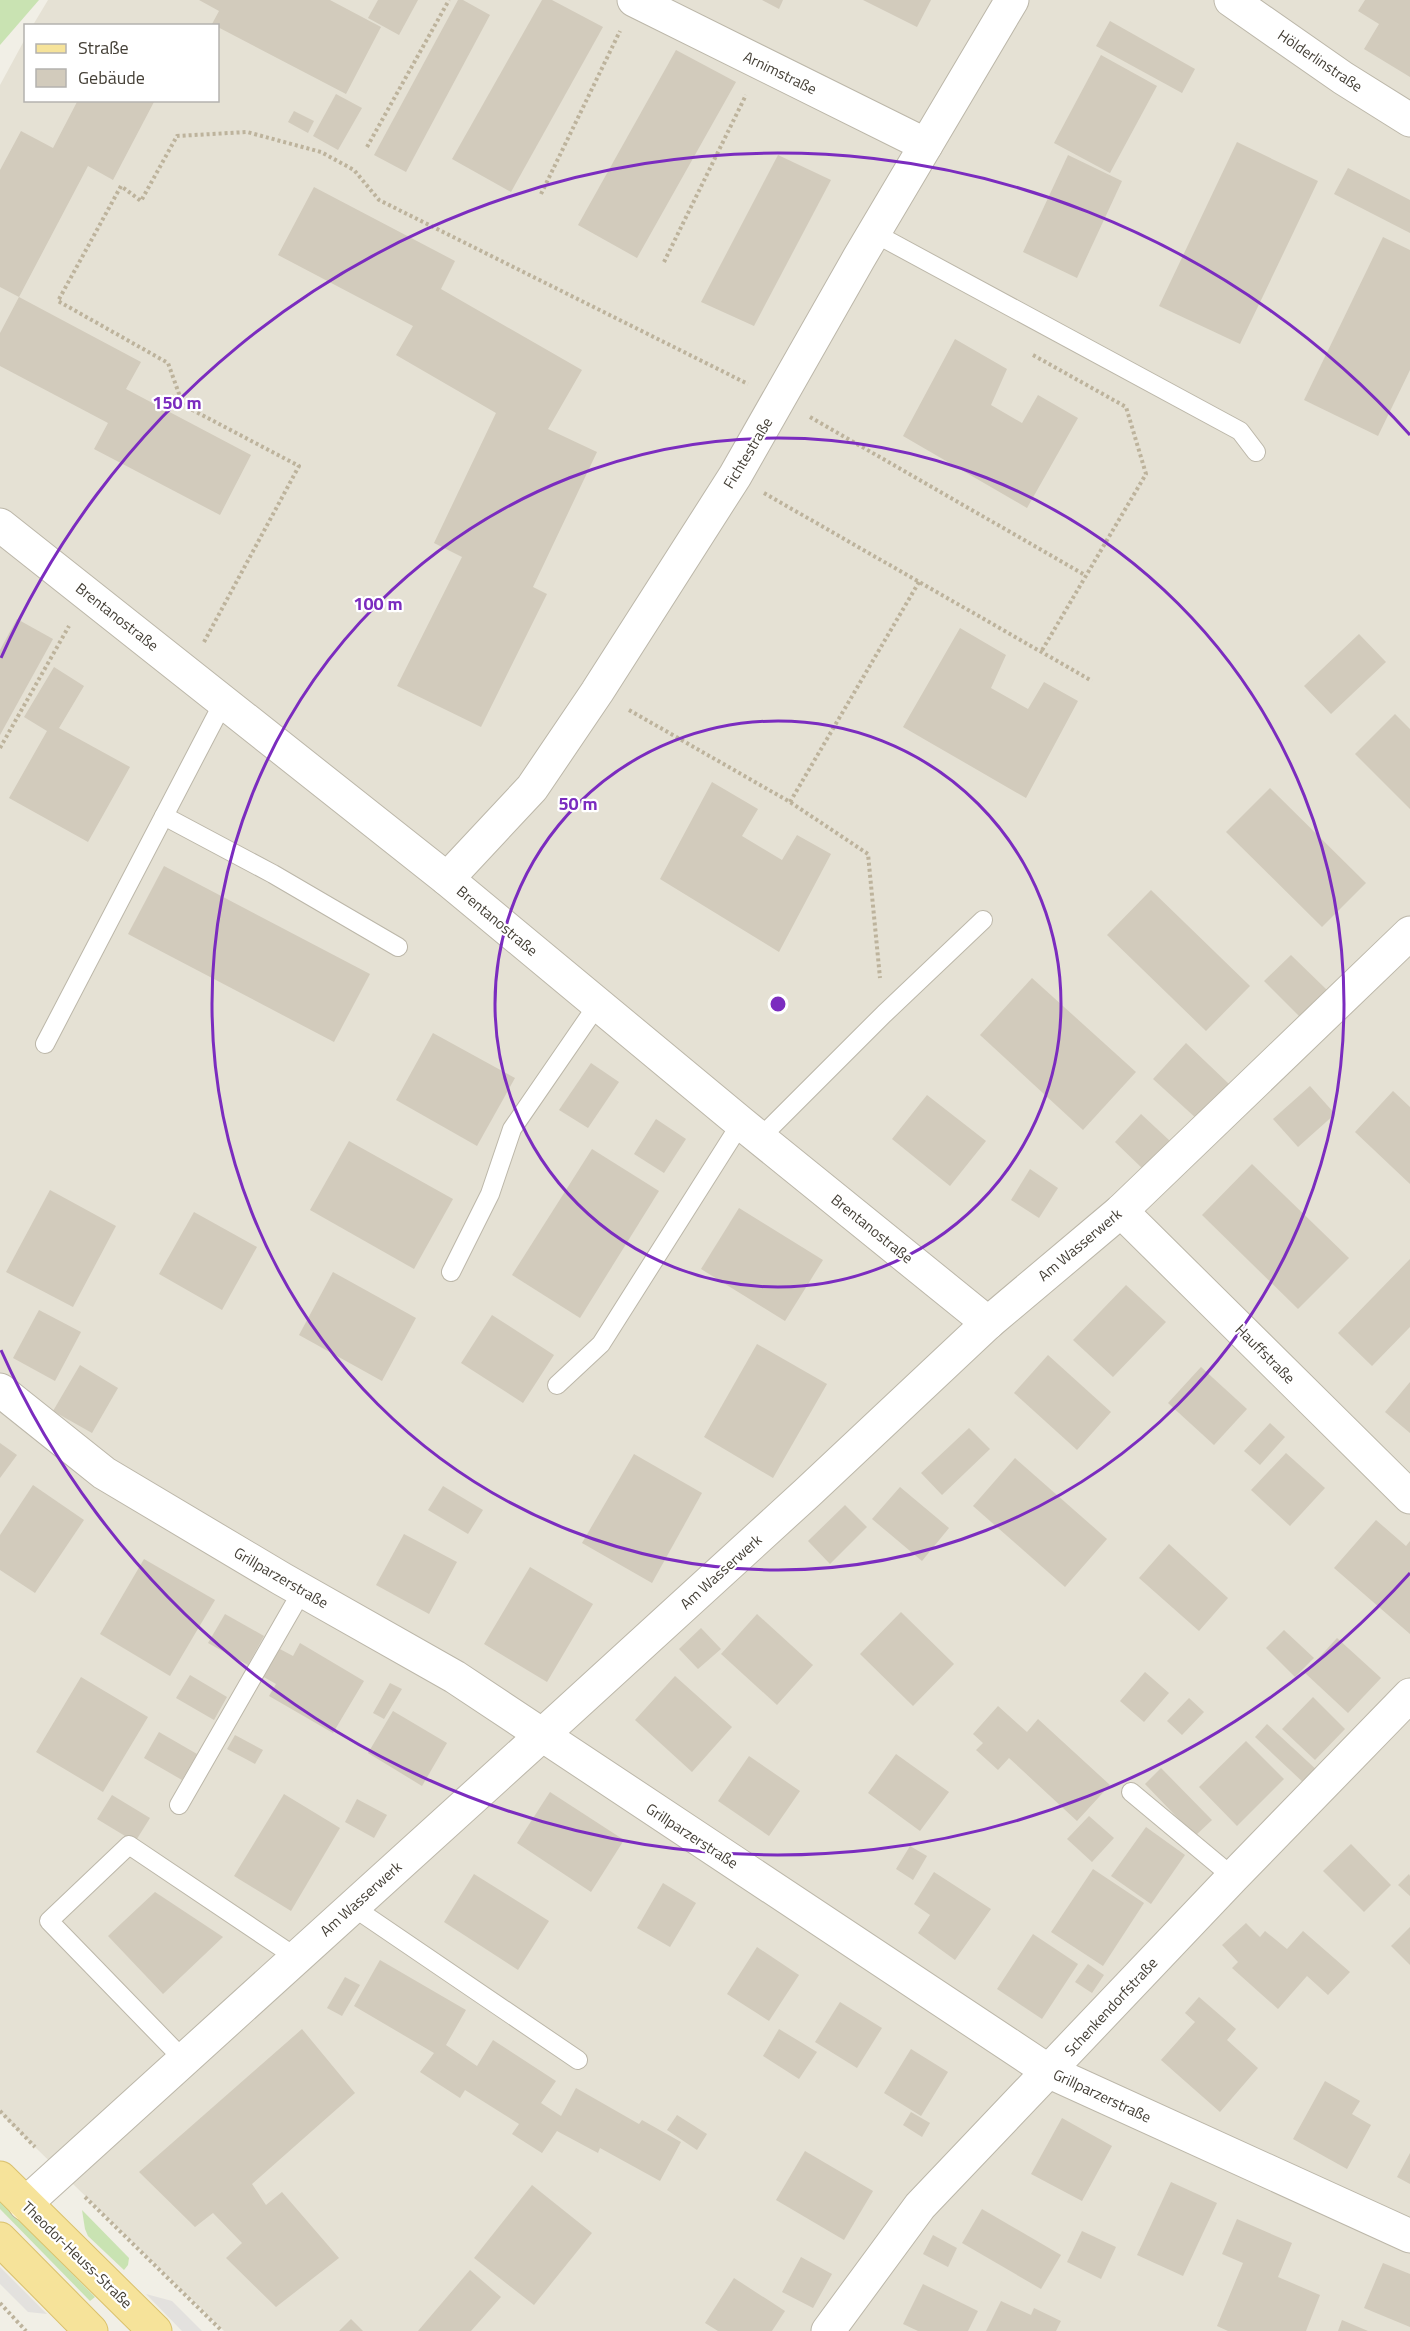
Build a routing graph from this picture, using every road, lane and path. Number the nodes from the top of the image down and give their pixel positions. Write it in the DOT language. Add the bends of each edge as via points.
graph roads {
  1 [pos="448,0"];
  2 [pos="634,0"];
  3 [pos="1012,0"];
  4 [pos="1231,0"];
  5 [pos="762,65"];
  6 [pos="1410,120"];
  7 [pos="926,145"];
  8 [pos="368,147"];
  9 [pos="541,194"];
  10 [pos="874,233"];
  11 [pos="663,262"];
  12 [pos="1023,350"];
  13 [pos="779,400"];
  14 [pos="1256,452"];
  15 [pos="735,476"];
  16 [pos="0,525"];
  17 [pos="1085,575"];
  18 [pos="919,582"];
  19 [pos="87,594"];
  20 [pos="1041,652"];
  21 [pos="187,672"];
  22 [pos="1092,681"];
  23 [pos="597,692"];
  24 [pos="224,701"];
  25 [pos="0,748"];
  26 [pos="790,802"];
  27 [pos="164,816"];
  28 [pos="447,879"];
  29 [pos="983,920"];
  30 [pos="1410,933"];
  31 [pos="398,947"];
  32 [pos="598,1004"];
  33 [pos="884,1014"];
  34 [pos="45,1044"];
  35 [pos="751,1131"];
  36 [pos="1121,1211"];
  37 [pos="451,1272"];
  38 [pos="988,1323"];
  39 [pos="557,1385"];
  40 [pos="0,1390"];
  41 [pos="1410,1497"];
  42 [pos="302,1591"];
  43 [pos="1410,1695"];
  44 [pos="542,1736"];
  45 [pos="1131,1792"];
  46 [pos="179,1805"];
  47 [pos="1233,1877"];
  48 [pos="353,1907"];
  49 [pos="297,1958"];
  50 [pos="184,2060"];
  51 [pos="578,2060"];
  52 [pos="1050,2072"];
  53 [pos="0,2110"];
  54 [pos="41,2153"];
  55 [pos="0,2178"];
  56 [pos="83,2195"];
  57 [pos="25,2204"];
  58 [pos="1410,2236"];
  59 [pos="0,2239"];
  60 [pos="0,2303"];
  61 [pos="838,2328"];
  62 [pos="26,2331"];
  63 [pos="91,2331"];
  64 [pos="154,2331"];
  65 [pos="222,2331"];
  1 -- 8 [label="path"];
  2 -- 5 [label="street, Arnimstraße"];
  2 -- 9 [label="path"];
  3 -- 7 [label="street, Fichtestraße"];
  4 -- 6 [label="street, Hölderlinstraße"];
  5 -- 7 [label="street, Arnimstraße"];
  5 -- 11 [label="path"];
  7 -- 10 [label="street, Fichtestraße"];
  10 -- 13 [label="street, Fichtestraße"];
  10 -- 14 [label="lane" via="1240,431"];
  12 -- 17 [label="path" via="1126,407 1146,474"];
  13 -- 15 [label="street, Fichtestraße"];
  13 -- 17 [label="path"];
  13 -- 21 [label="path" via="379,200 354,170 321,152 247,132 177,136 141,201 122,186 58,301 168,363 183,405 299,466"];
  15 -- 18 [label="path"];
  15 -- 23 [label="street, Fichtestraße"];
  16 -- 19 [label="street, Brentanostraße"];
  17 -- 20 [label="path"];
  18 -- 20 [label="path"];
  18 -- 26 [label="path"];
  19 -- 21 [label="street, Brentanostraße"];
  19 -- 25 [label="path"];
  20 -- 22 [label="path"];
  21 -- 24 [label="street, Brentanostraße"];
  23 -- 26 [label="path"];
  23 -- 28 [label="street, Fichtestraße" via="532,788"];
  24 -- 27 [label="lane"];
  24 -- 28 [label="street, Brentanostraße"];
  26 -- 33 [label="path" via="868,854"];
  27 -- 31 [label="lane"];
  27 -- 34 [label="lane"];
  28 -- 32 [label="street, Brentanostraße"];
  29 -- 33 [label="lane"];
  30 -- 36 [label="street, Am Wasserwerk"];
  32 -- 35 [label="street, Brentanostraße"];
  32 -- 37 [label="lane" via="512,1129 490,1194"];
  33 -- 35 [label="lane"];
  35 -- 38 [label="street, Brentanostraße"];
  35 -- 39 [label="lane" via="601,1344"];
  36 -- 38 [label="street, Am Wasserwerk"];
  36 -- 41 [label="street, Hauffstraße"];
  38 -- 44 [label="street, Am Wasserwerk"];
  40 -- 42 [label="street, Grillparzerstraße" via="104,1473"];
  42 -- 44 [label="street, Grillparzerstraße" via="455,1677"];
  42 -- 46 [label="lane"];
  43 -- 47 [label="street, Schenkendorfstraße"];
  44 -- 48 [label="street, Am Wasserwerk"];
  44 -- 52 [label="street, Grillparzerstraße"];
  45 -- 47 [label="lane"];
  47 -- 52 [label="street, Schenkendorfstraße"];
  48 -- 49 [label="street, Am Wasserwerk"];
  48 -- 51 [label="lane"];
  49 -- 50 [label="street, Am Wasserwerk"];
  49 -- 50 [label="lane" via="129,1845 49,1921"];
  50 -- 57 [label="street, Am Wasserwerk"];
  52 -- 58 [label="street, Grillparzerstraße"];
  52 -- 61 [label="street, Schenkendorfstraße" via="920,2206"];
  53 -- 54 [label="path"];
  55 -- 57 [label="main road, Theodor-Heuss-Straße"];
  56 -- 65 [label="path"];
  57 -- 64 [label="main road, Theodor-Heuss-Straße"];
  59 -- 63 [label="main road"];
  60 -- 62 [label="path"];
}
